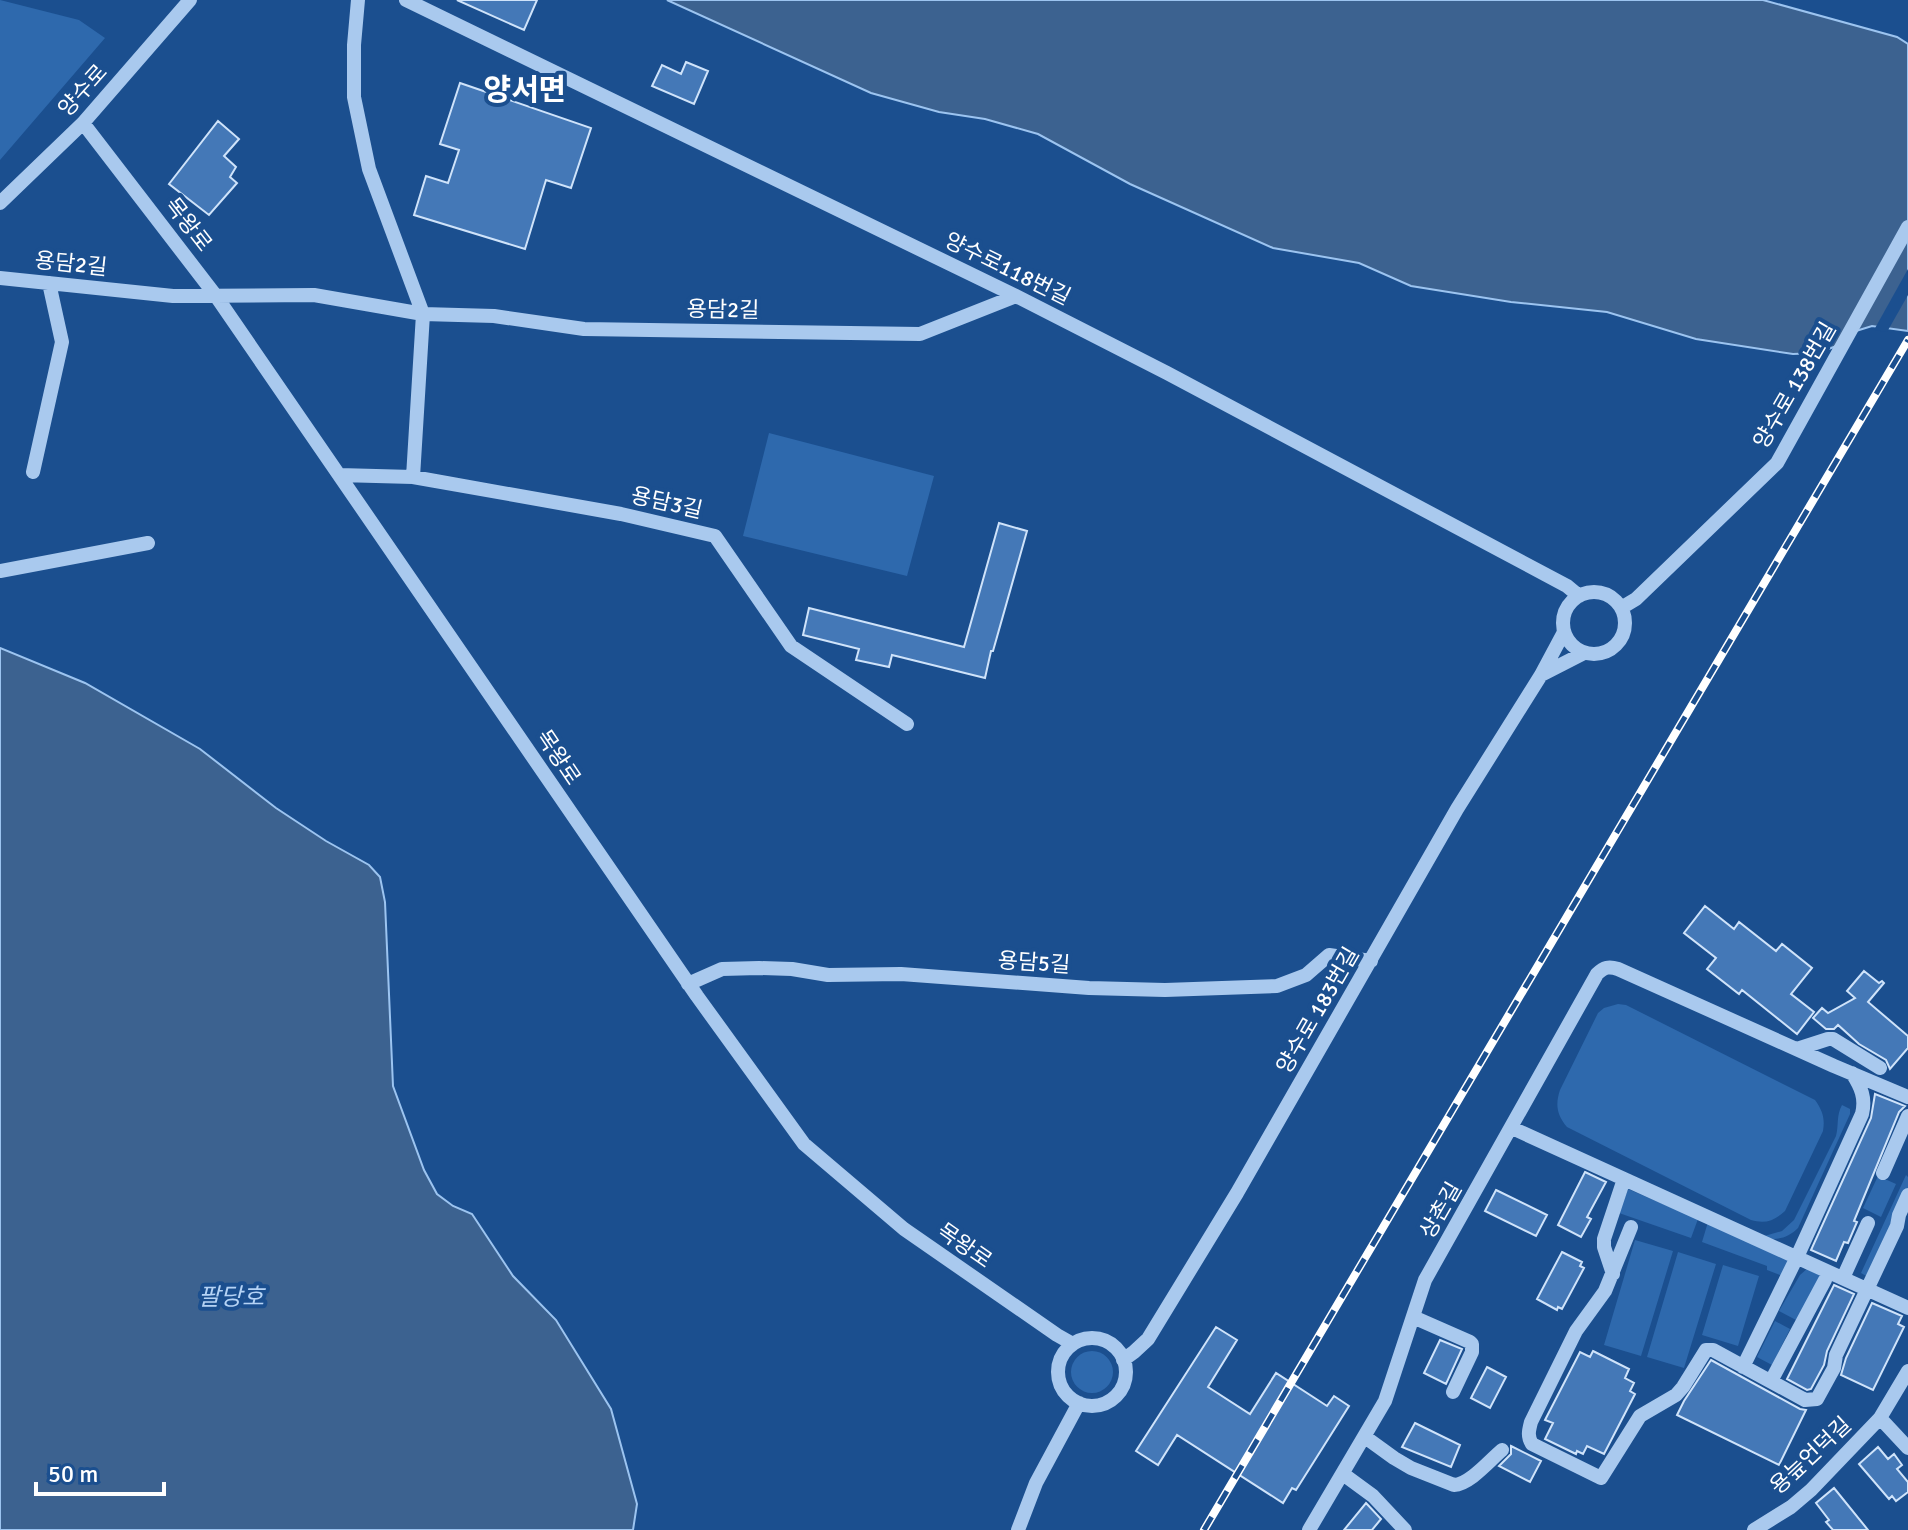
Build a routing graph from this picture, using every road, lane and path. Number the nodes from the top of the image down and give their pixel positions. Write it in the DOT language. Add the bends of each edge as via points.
graph roads {
  1 [pos="190,0"];
  2 [pos="358,0"];
  3 [pos="406,0"];
  4 [pos="83,123"];
  5 [pos="0,203"];
  6 [pos="1908,227"];
  7 [pos="0,278"];
  8 [pos="49,283"];
  9 [pos="216,296"];
  10 [pos="1016,296"];
  11 [pos="423,314"];
  12 [pos="33,472"];
  13 [pos="339,475"];
  14 [pos="413,477"];
  15 [pos="148,543"];
  16 [pos="0,571"];
  17 [pos="1579,596"];
  18 [pos="1621,608"];
  19 [pos="1564,632"];
  20 [pos="1584,653"];
  21 [pos="1541,675"];
  22 [pos="907,724"];
  23 [pos="1371,961"];
  24 [pos="688,984"];
  25 [pos="1797,1049"];
  26 [pos="1880,1068"];
  27 [pos="1851,1073"];
  28 [pos="1908,1097"];
  29 [pos="1908,1116"];
  30 [pos="1512,1128"];
  31 [pos="1883,1173"];
  32 [pos="1624,1179"];
  33 [pos="1908,1195"];
  34 [pos="1868,1223"];
  35 [pos="1631,1227"];
  36 [pos="1797,1257"];
  37 [pos="1613,1274"];
  38 [pos="1843,1278"];
  39 [pos="1825,1280"];
  40 [pos="1867,1289"];
  41 [pos="1908,1308"];
  42 [pos="1413,1317"];
  43 [pos="1073,1344"];
  44 [pos="1123,1360"];
  45 [pos="1743,1367"];
  46 [pos="1908,1371"];
  47 [pos="1771,1381"];
  48 [pos="1453,1392"];
  49 [pos="1079,1403"];
  50 [pos="1880,1418"];
  51 [pos="1365,1437"];
  52 [pos="1908,1448"];
  53 [pos="1502,1450"];
  54 [pos="1343,1474"];
  55 [pos="1772,1526"];
  56 [pos="1018,1530"];
  57 [pos="1309,1530"];
  58 [pos="1405,1530"];
  59 [pos="1754,1530"];
  1 -- 4 [label="street, 양수로"];
  2 -- 11 [label="street" via="354,97 369,169"];
  3 -- 10 [label="street, 양수로118번길"];
  4 -- 5 [label="street, 양수로"];
  4 -- 9 [label="street, 목왕로"];
  6 -- 18 [label="street, 양수로 138번길" via="1777,463"];
  7 -- 8 [label="street, 용담2길"];
  8 -- 9 [label="street, 용담2길"];
  8 -- 12 [label="street" via="62,342"];
  9 -- 11 [label="street, 용담2길" via="314,295"];
  9 -- 13 [label="street, 목왕로"];
  10 -- 11 [label="street, 용담2길" via="920,334 584,329 494,316"];
  10 -- 17 [label="street, 양수로118번길"];
  11 -- 14 [label="street"];
  13 -- 14 [label="street, 용담3길"];
  13 -- 24 [label="street, 목왕로"];
  14 -- 22 [label="street, 용담3길" via="715,536 791,646"];
  15 -- 16 [label="street"];
  17 -- 18 [label="street" via="1604,593"];
  17 -- 19 [label="street, 양수로 183번길" via="1567,607"];
  18 -- 20 [label="street" via="1625,626 1617,645 1599,655"];
  19 -- 20 [label="street"];
  19 -- 21 [label="street, 양수로 183번길"];
  20 -- 21 [label="street"];
  21 -- 23 [label="street, 양수로 183번길"];
  23 -- 24 [label="street, 용담5길" via="1329,955 1306,975 1277,986 1165,990 759,968 722,969"];
  23 -- 44 [label="street, 양수로 183번길" via="1148,1339"];
  24 -- 43 [label="street, 목왕로" via="804,1144 904,1229"];
  25 -- 26 [label="street" via="1833,1039"];
  25 -- 27 [label="street"];
  25 -- 30 [label="street, 상촌길" via="1618,969 1602,969"];
  27 -- 28 [label="street"];
  27 -- 36 [label="street" via="1863,1093 1863,1109"];
  29 -- 31 [label="street"];
  30 -- 32 [label="street"];
  30 -- 42 [label="street, 상촌길" via="1425,1280"];
  32 -- 36 [label="street"];
  32 -- 37 [label="street" via="1604,1239"];
  33 -- 40 [label="street"];
  34 -- 38 [label="street"];
  35 -- 37 [label="street"];
  36 -- 38 [label="street"];
  36 -- 45 [label="street"];
  37 -- 45 [label="street" via="1576,1331 1531,1422 1532,1444 1601,1478 1640,1416 1676,1395 1703,1352 1713,1350"];
  38 -- 40 [label="street"];
  39 -- 47 [label="street"];
  40 -- 41 [label="street"];
  40 -- 47 [label="street" via="1820,1396 1805,1400"];
  42 -- 48 [label="street" via="1472,1344"];
  42 -- 51 [label="street, 상촌길" via="1385,1401"];
  43 -- 44 [label="street" via="1104,1340"];
  43 -- 49 [label="street" via="1059,1372 1066,1393"];
  44 -- 49 [label="street" via="1126,1375 1116,1396 1097,1406"];
  45 -- 47 [label="street"];
  46 -- 50 [label="street, 용늪언덕길"];
  49 -- 56 [label="street" via="1036,1483"];
  50 -- 52 [label="street, 용늪언덕길"];
  50 -- 55 [label="street, 용늪언덕길"];
  51 -- 53 [label="street" via="1411,1468 1459,1486"];
  51 -- 54 [label="street, 상촌길"];
  54 -- 57 [label="street, 상촌길"];
  54 -- 58 [label="street"];
  55 -- 59 [label="street, 용늪언덕길"];
}
